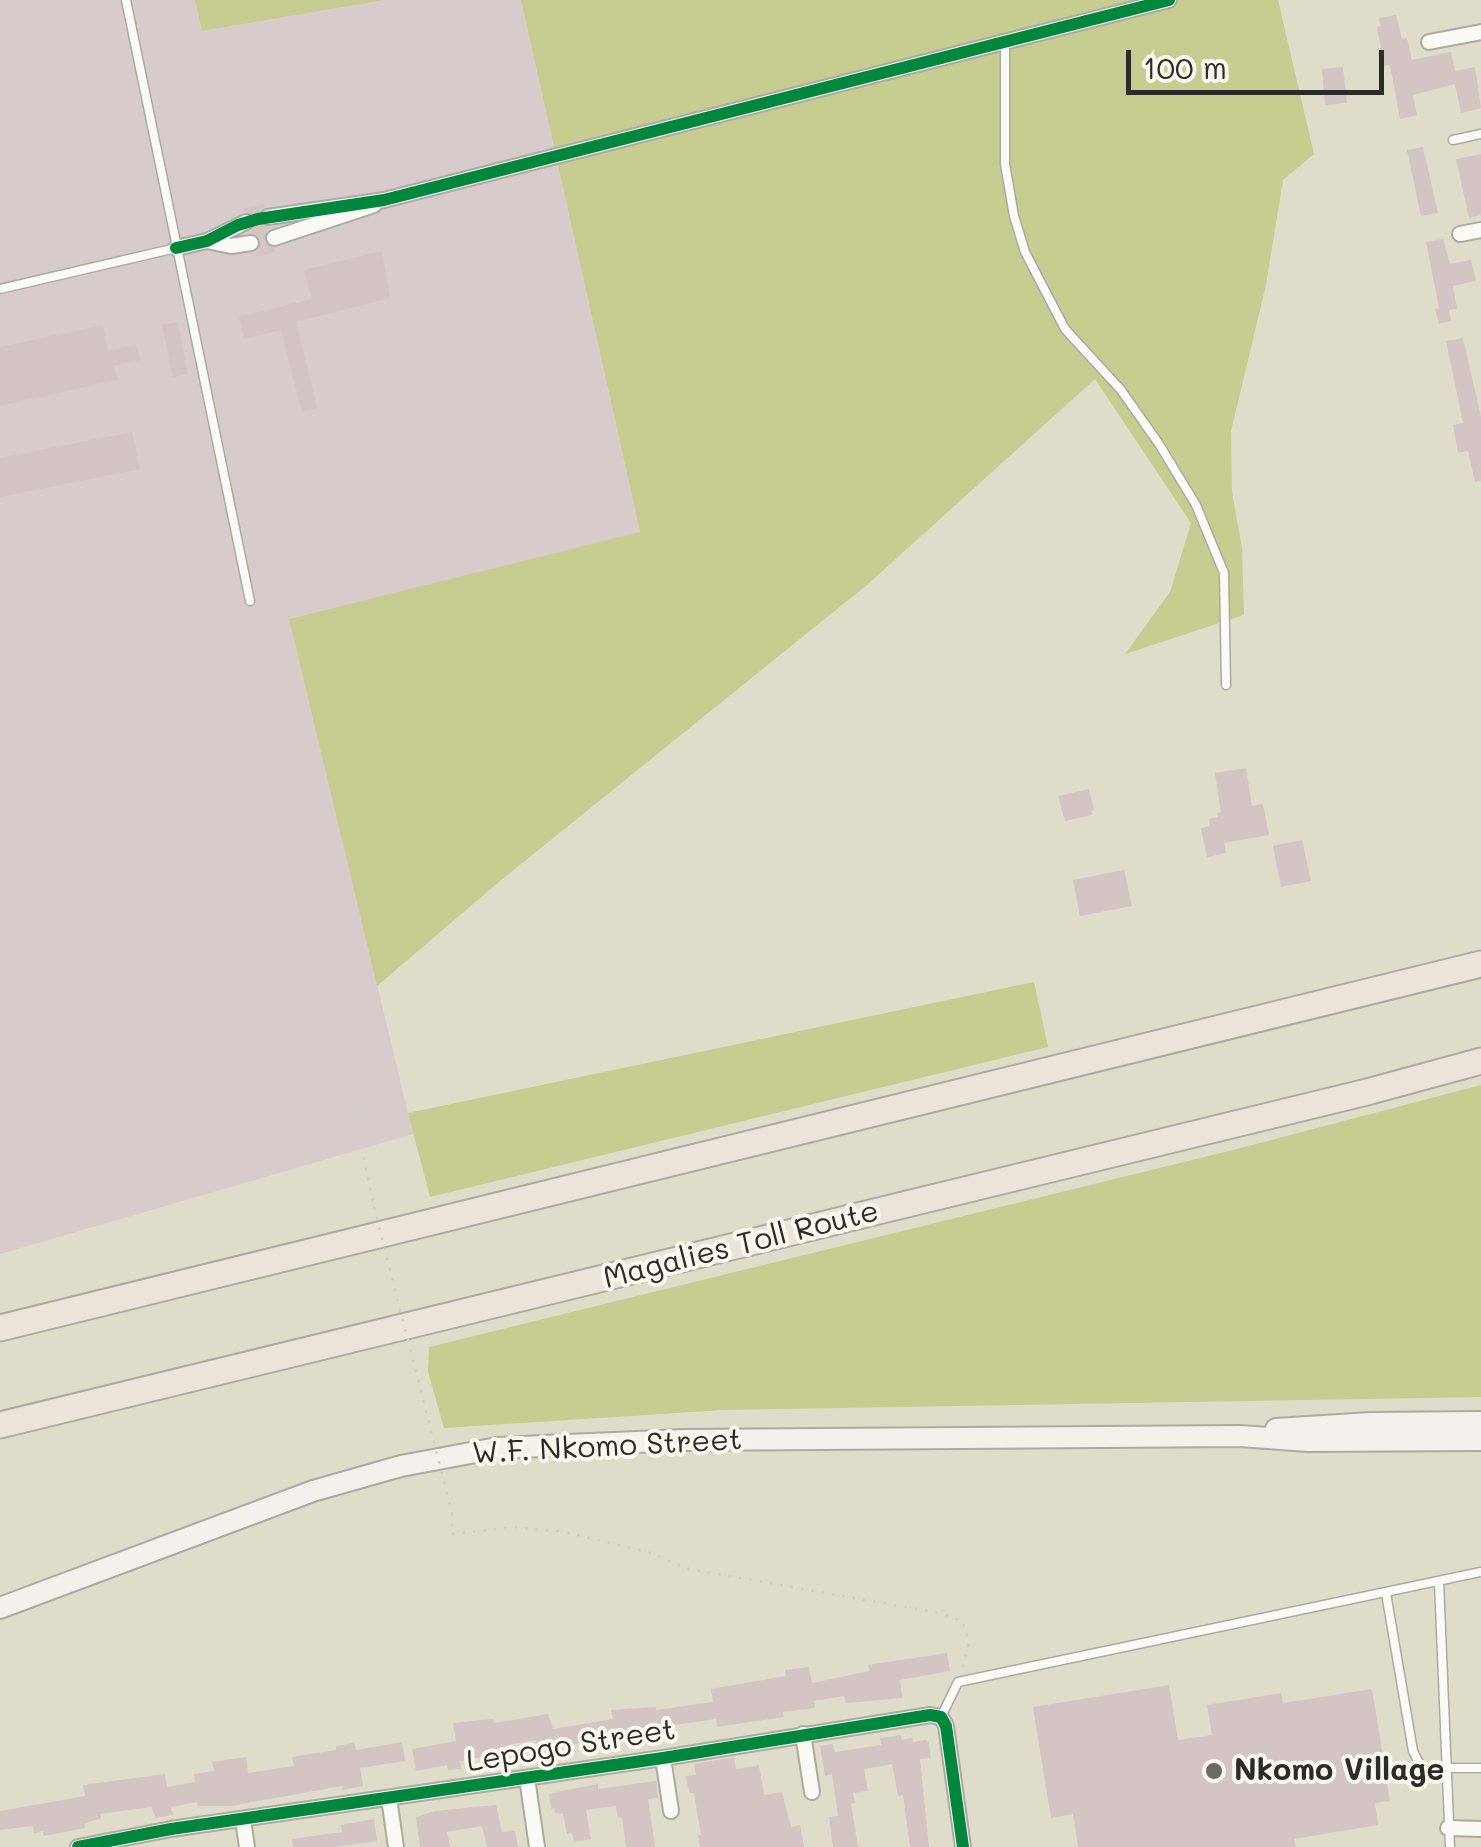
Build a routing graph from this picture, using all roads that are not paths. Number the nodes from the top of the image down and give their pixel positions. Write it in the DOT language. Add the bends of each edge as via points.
graph roads {
  1 [pos="126,0"];
  2 [pos="1169,0"];
  3 [pos="1481,32"];
  4 [pos="1005,42"];
  5 [pos="1429,42"];
  6 [pos="1481,134"];
  7 [pos="1453,140"];
  8 [pos="384,200"];
  9 [pos="268,217"];
  10 [pos="246,222"];
  11 [pos="1481,230"];
  12 [pos="1460,234"];
  13 [pos="274,238"];
  14 [pos="207,241"];
  15 [pos="251,243"];
  16 [pos="176,248"];
  17 [pos="0,289"];
  18 [pos="250,601"];
  19 [pos="1226,686"];
  20 [pos="1481,955"];
  21 [pos="1481,964"];
  22 [pos="1349,998"];
  23 [pos="1481,1063"];
  24 [pos="0,1328"];
  25 [pos="1481,1422"];
  26 [pos="0,1426"];
  27 [pos="1240,1436"];
  28 [pos="1481,1440"];
  29 [pos="1481,1572"];
  30 [pos="1439,1582"];
  31 [pos="1386,1593"];
  32 [pos="0,1608"];
  33 [pos="942,1717"];
  34 [pos="803,1734"];
  35 [pos="663,1758"];
  36 [pos="1481,1768"];
  37 [pos="1447,1770"];
  38 [pos="526,1778"];
  39 [pos="812,1792"];
  40 [pos="389,1798"];
  41 [pos="671,1811"];
  42 [pos="243,1820"];
  43 [pos="1448,1828"];
  44 [pos="1481,1829"];
  45 [pos="78,1847"];
  46 [pos="247,1847"];
  47 [pos="396,1847"];
  48 [pos="537,1847"];
  49 [pos="963,1847"];
  50 [pos="1450,1847"];
  1 -- 16 [label="lane"];
  2 -- 4 [label="street"];
  3 -- 5 [label="street"];
  4 -- 8 [label="street"];
  4 -- 19 [label="lane" via="1005,164 1026,252 1065,329 1121,390 1196,505 1224,573"];
  6 -- 7 [label="lane"];
  8 -- 9 [label="street"];
  8 -- 13 [label="street"];
  10 -- 14 [label="street"];
  11 -- 12 [label="street"];
  14 -- 15 [label="street"];
  14 -- 16 [label="street"];
  16 -- 17 [label="lane"];
  16 -- 18 [label="lane"];
  20 -- 22 [label="highway"];
  21 -- 22 [label="highway"];
  22 -- 24 [label="highway"];
  23 -- 26 [label="highway, Magalies Toll Route"];
  25 -- 27 [label="main road, W.F. Nkomo Street" via="1324,1425"];
  27 -- 28 [label="main road, W.F. Nkomo Street"];
  27 -- 32 [label="main road, W.F. Nkomo Street" via="497,1448 313,1491"];
  29 -- 30 [label="lane"];
  30 -- 31 [label="lane"];
  30 -- 37 [label="lane"];
  31 -- 33 [label="lane" via="958,1682"];
  31 -- 37 [label="lane" via="1414,1751 1424,1768"];
  33 -- 34 [label="street, Lepogo Street"];
  33 -- 49 [label="street"];
  34 -- 35 [label="street, Lepogo Street"];
  34 -- 39 [label="street"];
  35 -- 38 [label="street, Lepogo Street"];
  35 -- 41 [label="street"];
  36 -- 37 [label="lane"];
  37 -- 43 [label="lane"];
  38 -- 40 [label="street, Lepogo Street"];
  38 -- 48 [label="street"];
  40 -- 42 [label="street, Lepogo Street"];
  40 -- 47 [label="street"];
  42 -- 45 [label="street, Lepogo Street"];
  42 -- 46 [label="street"];
  43 -- 44 [label="street"];
  43 -- 50 [label="lane"];
}
